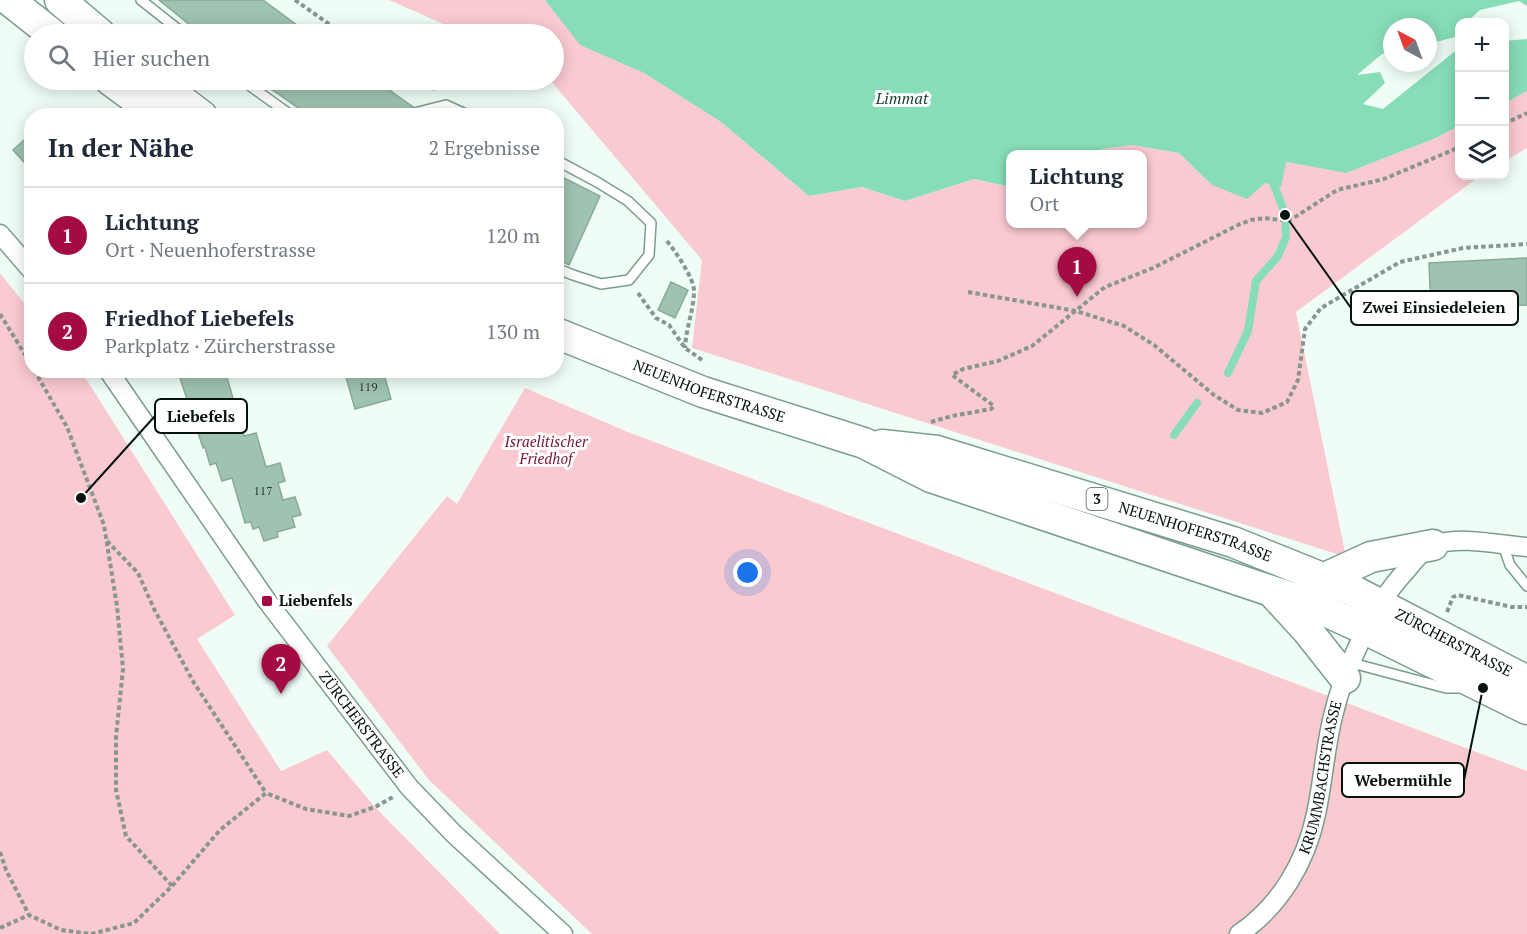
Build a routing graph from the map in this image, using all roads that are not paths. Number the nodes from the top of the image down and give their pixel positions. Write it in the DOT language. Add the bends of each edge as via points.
graph roads {
  1 [pos="9,0"];
  2 [pos="60,0"];
  3 [pos="141,0"];
  4 [pos="39,24"];
  5 [pos="88,24"];
  6 [pos="171,24"];
  7 [pos="124,90"];
  8 [pos="168,90"];
  9 [pos="256,90"];
  10 [pos="148,108"];
  11 [pos="192,108"];
  12 [pos="281,108"];
  13 [pos="434,108"];
  14 [pos="453,108"];
  15 [pos="564,164"];
  16 [pos="0,234"];
  17 [pos="24,262"];
  18 [pos="564,272"];
  19 [pos="564,336"];
  20 [pos="114,378"];
  21 [pos="864,443"];
  22 [pos="1433,545"];
  23 [pos="1503,545"];
  24 [pos="1527,546"];
  25 [pos="1325,578"];
  26 [pos="1527,586"];
  27 [pos="1270,590"];
  28 [pos="1381,604"];
  29 [pos="1367,630"];
  30 [pos="1349,671"];
  31 [pos="1527,681"];
  32 [pos="1483,688"];
  33 [pos="1527,709"];
  34 [pos="563,934"];
  35 [pos="1239,934"];
  1 -- 4 [label="main road"];
  2 -- 5 [label="main road"];
  3 -- 6 [label="lane"];
  7 -- 10 [label="main road"];
  8 -- 11 [label="main road"];
  9 -- 12 [label="lane"];
  13 -- 14 [label="lane"];
  15 -- 18 [label="lane" via="628,201 651,224 649,255 629,280 601,284"];
  16 -- 17 [label="street"];
  19 -- 21 [label="main road, NEUENHOFERSTRASSE / 3" via="704,392"];
  20 -- 34 [label="street, ZÜRCHERSTRASSE" via="267,601 409,788"];
  21 -- 25 [label="main road, NEUENHOFERSTRASSE / 3" via="937,451 1177,523"];
  21 -- 27 [label="main road, NEUENHOFERSTRASSE / 3" via="931,477"];
  22 -- 23 [label="street" via="1446,541"];
  22 -- 25 [label="main road" via="1371,557"];
  22 -- 28 [label="street, KRUMMBACHSTRASSE" via="1396,582"];
  23 -- 24 [label="street"];
  23 -- 26 [label="lane" via="1510,565"];
  25 -- 28 [label="main road, NEUENHOFERSTRASSE / 3"];
  27 -- 29 [label="main road, NEUENHOFERSTRASSE / 3"];
  27 -- 30 [label="main road"];
  28 -- 29 [label="street, KRUMMBACHSTRASSE"];
  28 -- 31 [label="main road, ZÜRCHERSTRASSE / 3"];
  29 -- 30 [label="street, KRUMMBACHSTRASSE"];
  29 -- 32 [label="main road, ZÜRCHERSTRASSE / 3"];
  30 -- 32 [label="lane" via="1446,688"];
  30 -- 35 [label="street, KRUMMBACHSTRASSE" via="1333,716 1317,813 1306,849 1279,896"];
  32 -- 33 [label="main road, ZÜRCHERSTRASSE / 3"];
}
